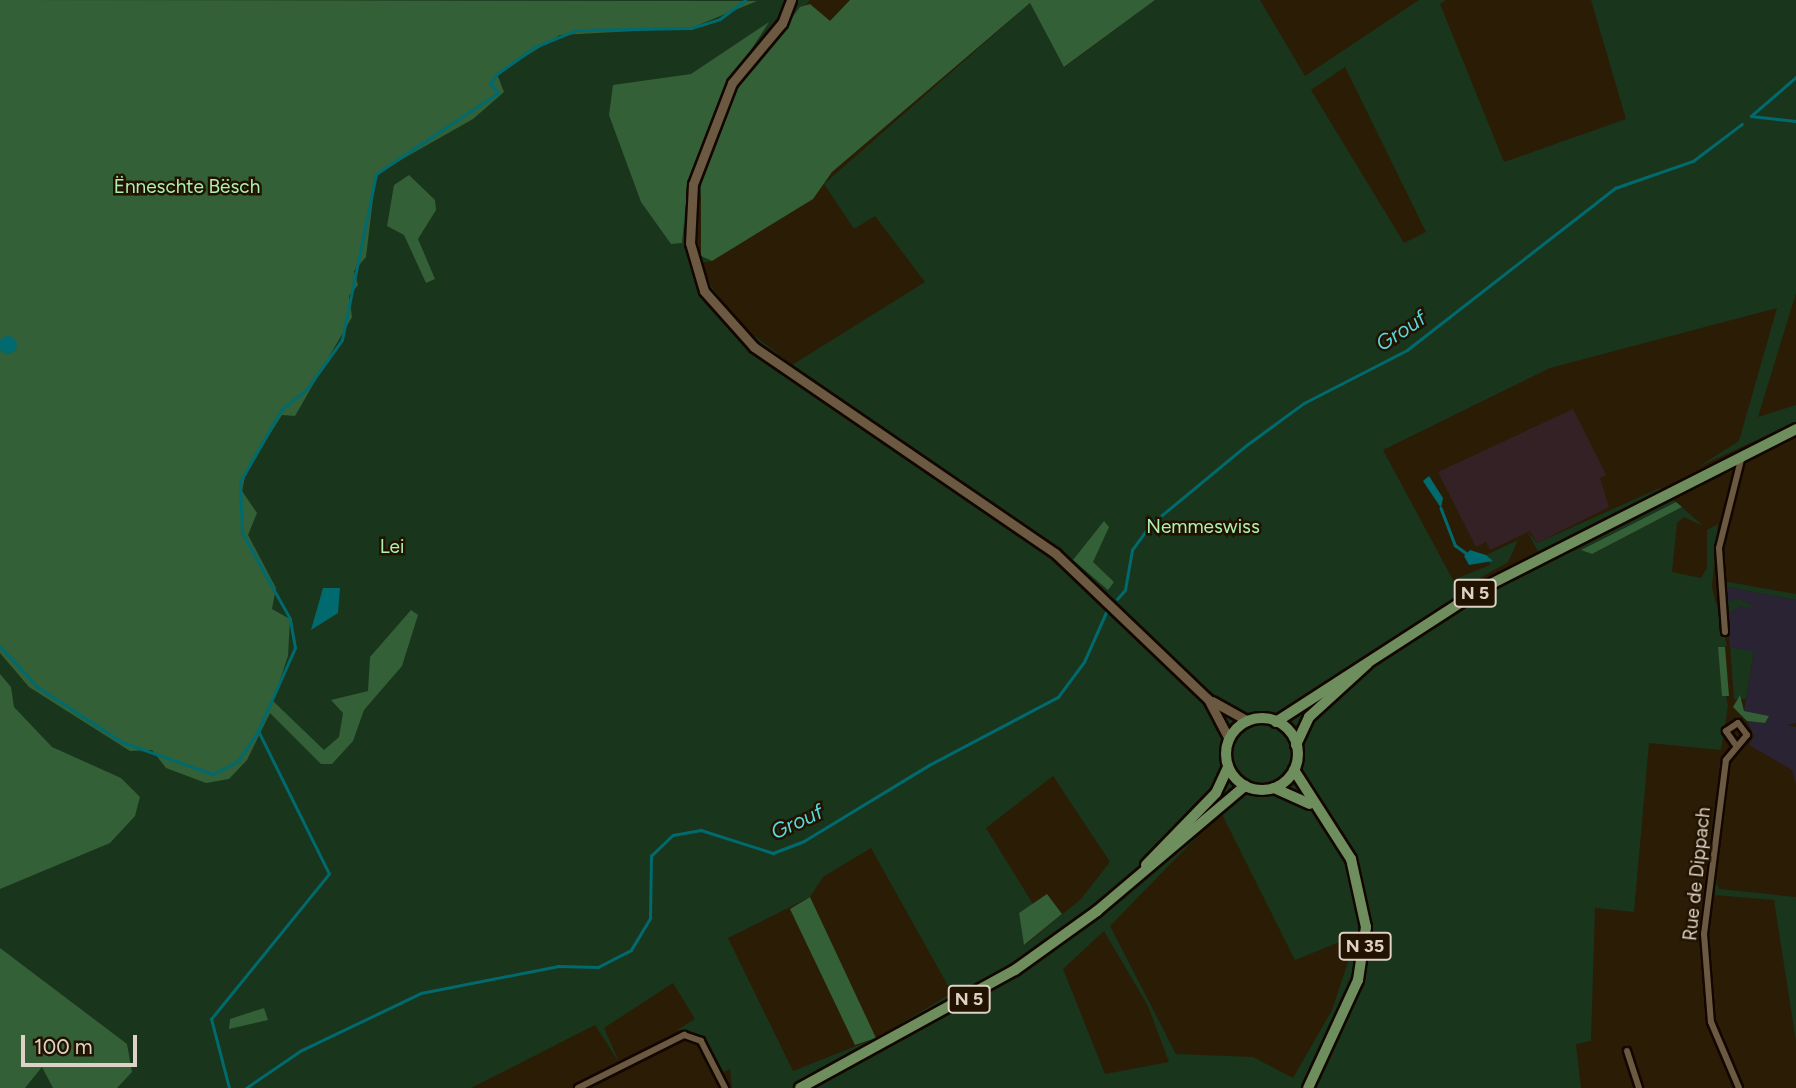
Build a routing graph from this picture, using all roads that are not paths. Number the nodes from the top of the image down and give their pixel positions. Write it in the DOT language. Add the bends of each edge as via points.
graph roads {
  1 [pos="791,0"];
  2 [pos="1796,429"];
  3 [pos="1742,456"];
  4 [pos="1725,632"];
  5 [pos="1367,664"];
  6 [pos="1208,699"];
  7 [pos="1248,721"];
  8 [pos="1276,722"];
  9 [pos="1230,738"];
  10 [pos="1735,744"];
  11 [pos="1296,745"];
  12 [pos="1228,767"];
  13 [pos="1294,770"];
  14 [pos="1245,786"];
  15 [pos="1274,788"];
  16 [pos="1314,806"];
  17 [pos="1125,888"];
  18 [pos="1627,1051"];
  19 [pos="578,1088"];
  20 [pos="725,1088"];
  21 [pos="800,1088"];
  22 [pos="1308,1088"];
  23 [pos="1639,1088"];
  24 [pos="1739,1088"];
  1 -- 6 [label="main road" via="782,23 732,83 693,184 690,243 705,291 754,346 1055,553"];
  2 -- 3 [label="main road, N 5"];
  3 -- 4 [label="street" via="1720,548"];
  3 -- 5 [label="main road, N 5" via="1485,587"];
  5 -- 8 [label="main road, N 5"];
  5 -- 11 [label="main road, N 5" via="1309,717"];
  6 -- 7 [label="main road"];
  6 -- 9 [label="main road"];
  7 -- 8 [label="main road"];
  7 -- 9 [label="main road"];
  8 -- 11 [label="main road"];
  9 -- 12 [label="main road, N 5"];
  10 -- 24 [label="street, Rue de Dippach" via="1726,760 1704,934 1711,1022"];
  11 -- 13 [label="main road, N 5"];
  12 -- 14 [label="main road"];
  12 -- 17 [label="main road, N 5" via="1216,793"];
  13 -- 15 [label="main road"];
  13 -- 16 [label="main road, N 35"];
  14 -- 15 [label="main road"];
  14 -- 17 [label="main road, N 5"];
  15 -- 16 [label="main road"];
  16 -- 22 [label="main road, N 35" via="1351,859 1366,927 1358,980"];
  17 -- 21 [label="main road, N 5" via="974,996"];
  18 -- 23 [label="street"];
  19 -- 20 [label="street" via="684,1035 701,1041"];
}
